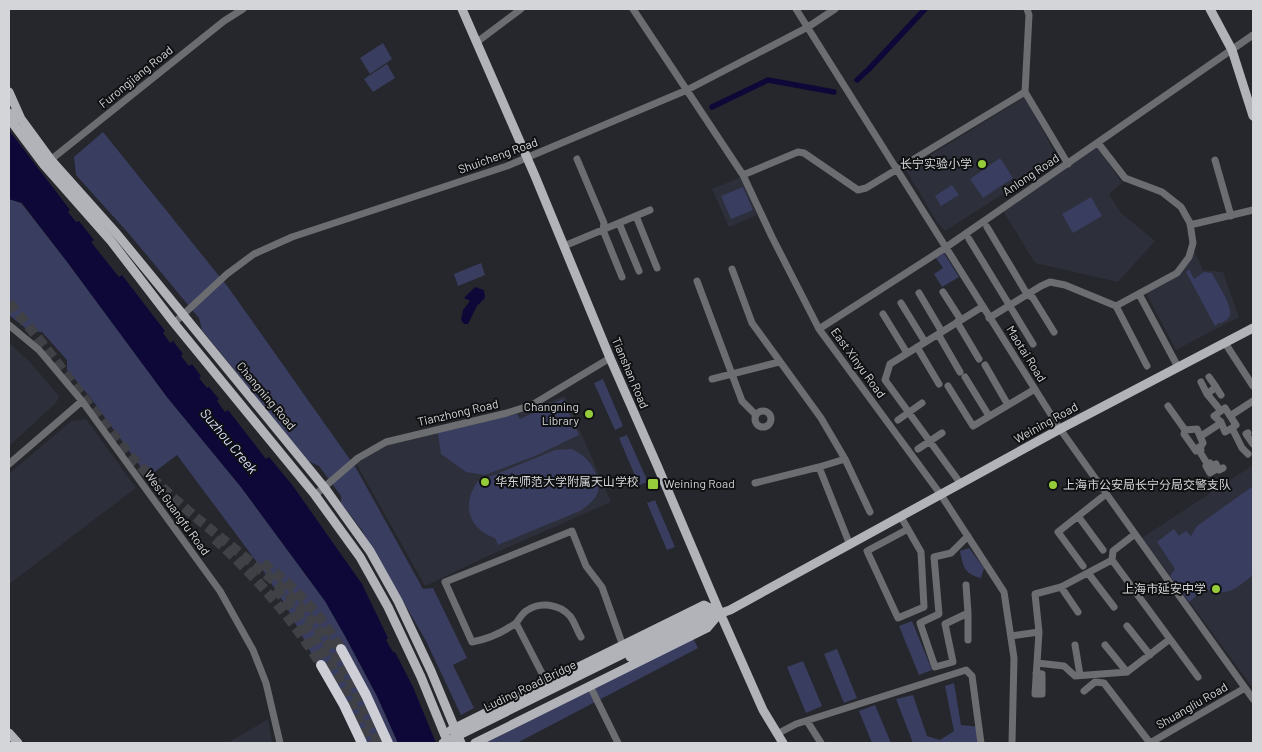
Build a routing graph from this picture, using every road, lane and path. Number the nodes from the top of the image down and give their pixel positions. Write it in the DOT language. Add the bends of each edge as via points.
graph roads {
  1 [pos="243,9"];
  2 [pos="462,9"];
  3 [pos="521,9"];
  4 [pos="632,9"];
  5 [pos="796,9"];
  6 [pos="835,9"];
  7 [pos="1027,9"];
  8 [pos="1210,9"];
  9 [pos="808,28"];
  10 [pos="1253,35"];
  11 [pos="477,42"];
  12 [pos="1232,50"];
  13 [pos="687,90"];
  14 [pos="9,92"];
  15 [pos="1025,92"];
  16 [pos="9,113"];
  17 [pos="1253,116"];
  18 [pos="1098,143"];
  19 [pos="526,158"];
  20 [pos="577,159"];
  21 [pos="1215,160"];
  22 [pos="48,162"];
  23 [pos="1068,164"];
  24 [pos="897,171"];
  25 [pos="743,175"];
  26 [pos="650,210"];
  27 [pos="1253,210"];
  28 [pos="636,216"];
  29 [pos="1231,216"];
  30 [pos="619,223"];
  31 [pos="1190,225"];
  32 [pos="987,227"];
  33 [pos="603,230"];
  34 [pos="969,239"];
  35 [pos="564,246"];
  36 [pos="945,248"];
  37 [pos="657,268"];
  38 [pos="732,269"];
  39 [pos="639,271"];
  40 [pos="622,277"];
  41 [pos="697,280"];
  42 [pos="943,292"];
  43 [pos="919,293"];
  44 [pos="1027,294"];
  45 [pos="1139,294"];
  46 [pos="901,303"];
  47 [pos="1009,305"];
  48 [pos="1116,306"];
  49 [pos="982,307"];
  50 [pos="883,314"];
  51 [pos="183,315"];
  52 [pos="989,318"];
  53 [pos="959,321"];
  54 [pos="174,323"];
  55 [pos="9,325"];
  56 [pos="1253,328"];
  57 [pos="819,329"];
  58 [pos="1054,332"];
  59 [pos="940,333"];
  60 [pos="925,342"];
  61 [pos="1225,343"];
  62 [pos="1033,344"];
  63 [pos="918,347"];
  64 [pos="907,354"];
  65 [pos="610,358"];
  66 [pos="979,359"];
  67 [pos="779,362"];
  68 [pos="985,365"];
  69 [pos="1147,366"];
  70 [pos="1178,367"];
  71 [pos="733,374"];
  72 [pos="1209,377"];
  73 [pos="712,379"];
  74 [pos="1201,382"];
  75 [pos="939,384"];
  76 [pos="948,386"];
  77 [pos="1253,386"];
  78 [pos="1216,387"];
  79 [pos="1035,389"];
  80 [pos="1206,394"];
  81 [pos="1221,395"];
  82 [pos="82,401"];
  83 [pos="1253,401"];
  84 [pos="922,403"];
  85 [pos="1008,405"];
  86 [pos="1168,406"];
  87 [pos="1221,411"];
  88 [pos="909,412"];
  89 [pos="756,415"];
  90 [pos="989,416"];
  91 [pos="1230,416"];
  92 [pos="898,420"];
  93 [pos="1221,423"];
  94 [pos="1232,428"];
  95 [pos="1060,429"];
  96 [pos="1187,432"];
  97 [pos="942,433"];
  98 [pos="1248,434"];
  99 [pos="1202,436"];
  100 [pos="930,441"];
  101 [pos="1252,443"];
  102 [pos="1242,448"];
  103 [pos="918,449"];
  104 [pos="1198,450"];
  105 [pos="1248,454"];
  106 [pos="845,459"];
  107 [pos="9,464"];
  108 [pos="819,467"];
  109 [pos="1223,468"];
  110 [pos="755,484"];
  111 [pos="962,484"];
  112 [pos="324,487"];
  113 [pos="315,494"];
  114 [pos="1106,494"];
  115 [pos="941,495"];
  116 [pos="870,512"];
  117 [pos="1078,516"];
  118 [pos="901,517"];
  119 [pos="908,529"];
  120 [pos="1135,534"];
  121 [pos="968,536"];
  122 [pos="850,545"];
  123 [pos="1103,550"];
  124 [pos="1112,560"];
  125 [pos="1083,566"];
  126 [pos="1088,573"];
  127 [pos="966,585"];
  128 [pos="1060,588"];
  129 [pos="1114,607"];
  130 [pos="1078,612"];
  131 [pos="720,613"];
  132 [pos="968,613"];
  133 [pos="938,614"];
  134 [pos="516,623"];
  135 [pos="945,624"];
  136 [pos="1126,626"];
  137 [pos="1039,632"];
  138 [pos="1011,636"];
  139 [pos="581,637"];
  140 [pos="1170,639"];
  141 [pos="968,640"];
  142 [pos="1105,644"];
  143 [pos="1075,645"];
  144 [pos="341,649"];
  145 [pos="627,652"];
  146 [pos="1150,655"];
  147 [pos="1037,663"];
  148 [pos="322,665"];
  149 [pos="1127,672"];
  150 [pos="1036,673"];
  151 [pos="1080,676"];
  152 [pos="1198,677"];
  153 [pos="546,683"];
  154 [pos="590,686"];
  155 [pos="1245,688"];
  156 [pos="1084,691"];
  157 [pos="1253,700"];
  158 [pos="807,722"];
  159 [pos="454,728"];
  160 [pos="9,733"];
  161 [pos="444,733"];
  162 [pos="778,734"];
  163 [pos="18,743"];
  164 [pos="280,743"];
  165 [pos="362,743"];
  166 [pos="388,743"];
  167 [pos="443,743"];
  168 [pos="448,743"];
  169 [pos="456,743"];
  170 [pos="460,743"];
  171 [pos="475,743"];
  172 [pos="618,743"];
  173 [pos="783,743"];
  174 [pos="821,743"];
  175 [pos="981,743"];
  176 [pos="1012,743"];
  177 [pos="1150,743"];
  1 -- 22 [label="street, Furongjiang Road"];
  2 -- 11 [label="main road, Tianshan Road"];
  3 -- 11 [label="street"];
  4 -- 13 [label="street, East Xinyu Road"];
  5 -- 9 [label="street, Maotai Road"];
  6 -- 9 [label="street, Shuicheng Road"];
  7 -- 15 [label="street"];
  8 -- 12 [label="main road"];
  9 -- 13 [label="street, Shuicheng Road"];
  9 -- 24 [label="street, Maotai Road"];
  10 -- 12 [label="street, Anlong Road"];
  11 -- 19 [label="main road, Tianshan Road"];
  12 -- 17 [label="main road"];
  12 -- 18 [label="street, Anlong Road"];
  13 -- 19 [label="street, Shuicheng Road"];
  13 -- 25 [label="street, East Xinyu Road"];
  14 -- 22 [label="main road, Changning Road" via="21,120"];
  15 -- 23 [label="street"];
  15 -- 24 [label="street"];
  16 -- 22 [label="main road, Changning Road" via="14,124"];
  18 -- 23 [label="street, Anlong Road"];
  18 -- 31 [label="street" via="1125,178 1162,192 1181,207"];
  19 -- 35 [label="main road, Tianshan Road"];
  19 -- 51 [label="street, Shuicheng Road" via="292,237 254,254"];
  20 -- 33 [label="street" via="604,224"];
  21 -- 29 [label="street"];
  22 -- 51 [label="main road, Changning Road" via="118,234"];
  22 -- 54 [label="main road, Changning Road"];
  23 -- 36 [label="street, Anlong Road"];
  24 -- 25 [label="street" via="858,190 798,152"];
  24 -- 36 [label="street, Maotai Road"];
  25 -- 57 [label="street, East Xinyu Road"];
  26 -- 28 [label="street"];
  27 -- 29 [label="street"];
  28 -- 30 [label="street"];
  28 -- 37 [label="street"];
  29 -- 31 [label="street"];
  30 -- 33 [label="street"];
  30 -- 39 [label="street"];
  31 -- 45 [label="street" via="1193,242 1184,265 1177,273"];
  32 -- 44 [label="street"];
  33 -- 35 [label="street"];
  33 -- 40 [label="street"];
  34 -- 47 [label="street"];
  35 -- 65 [label="main road, Tianshan Road"];
  36 -- 49 [label="street, Maotai Road"];
  36 -- 57 [label="street, Anlong Road"];
  38 -- 67 [label="street" via="752,323"];
  41 -- 71 [label="street"];
  42 -- 53 [label="street"];
  43 -- 59 [label="street"];
  44 -- 47 [label="street"];
  44 -- 48 [label="street" via="1050,282 1065,284"];
  44 -- 58 [label="street" via="1033,298"];
  45 -- 48 [label="street"];
  45 -- 70 [label="street"];
  46 -- 60 [label="street"];
  47 -- 52 [label="street"];
  47 -- 62 [label="street"];
  48 -- 69 [label="street"];
  49 -- 52 [label="street, Maotai Road"];
  49 -- 53 [label="street"];
  50 -- 64 [label="street"];
  51 -- 54 [label="street, Shuicheng Road"];
  51 -- 112 [label="main road, Changning Road"];
  52 -- 79 [label="street, Maotai Road"];
  53 -- 59 [label="street"];
  53 -- 66 [label="street"];
  54 -- 113 [label="main road, Changning Road"];
  55 -- 82 [label="street, West Guangfu Road" via="39,350"];
  56 -- 61 [label="main road, Weining Road"];
  57 -- 115 [label="street, East Xinyu Road"];
  59 -- 60 [label="street"];
  59 -- 90 [label="street"];
  60 -- 63 [label="street"];
  61 -- 70 [label="main road, Weining Road"];
  61 -- 77 [label="street"];
  63 -- 64 [label="street"];
  63 -- 75 [label="street"];
  64 -- 88 [label="street" via="890,364 885,380"];
  65 -- 112 [label="street, Tianzhong Road" via="532,405 386,442 358,458"];
  65 -- 131 [label="main road, Tianshan Road"];
  67 -- 71 [label="street"];
  67 -- 106 [label="street" via="821,418"];
  68 -- 85 [label="street"];
  70 -- 95 [label="main road, Weining Road"];
  71 -- 73 [label="street"];
  71 -- 89 [label="street" via="742,402"];
  72 -- 78 [label="street"];
  74 -- 80 [label="street"];
  76 -- 90 [label="street" via="973,426"];
  78 -- 80 [label="street"];
  78 -- 81 [label="street"];
  79 -- 85 [label="street"];
  79 -- 95 [label="street, Maotai Road"];
  80 -- 87 [label="street"];
  82 -- 107 [label="street"];
  82 -- 164 [label="street, West Guangfu Road" via="240,623 266,683"];
  83 -- 91 [label="street"];
  84 -- 88 [label="street"];
  85 -- 90 [label="street"];
  86 -- 96 [label="street"];
  87 -- 91 [label="street" via="1225,408"];
  87 -- 93 [label="street" via="1214,416"];
  88 -- 92 [label="street"];
  88 -- 100 [label="street"];
  91 -- 94 [label="street" via="1236,425"];
  93 -- 94 [label="street" via="1225,432"];
  93 -- 99 [label="street"];
  94 -- 102 [label="street"];
  95 -- 111 [label="main road, Weining Road"];
  95 -- 114 [label="street, Maotai Road"];
  96 -- 99 [label="street" via="1197,430"];
  96 -- 104 [label="street"];
  97 -- 100 [label="street"];
  98 -- 101 [label="street"];
  99 -- 104 [label="street" via="1203,443"];
  100 -- 103 [label="street"];
  100 -- 111 [label="street"];
  101 -- 102 [label="street"];
  102 -- 105 [label="street"];
  104 -- 109 [label="street" via="1210,465 1216,464 1219,470"];
  106 -- 108 [label="street"];
  106 -- 116 [label="street"];
  108 -- 110 [label="street"];
  108 -- 122 [label="street"];
  111 -- 115 [label="main road, Weining Road"];
  112 -- 113 [label="street, Tianzhong Road"];
  112 -- 159 [label="main road, Changning Road" via="370,551 398,601"];
  113 -- 161 [label="main road, Changning Road" via="360,557 388,607"];
  114 -- 117 [label="street"];
  114 -- 120 [label="street, Maotai Road"];
  115 -- 118 [label="main road, Weining Road"];
  115 -- 121 [label="street, East Xinyu Road"];
  117 -- 123 [label="street"];
  117 -- 125 [label="street" via="1058,532"];
  118 -- 119 [label="street"];
  118 -- 122 [label="main road, Weining Road"];
  119 -- 119 [label="street" via="921,552 924,607 898,618 867,552"];
  120 -- 124 [label="street" via="1113,550"];
  120 -- 155 [label="street, Maotai Road"];
  121 -- 133 [label="street" via="951,553 934,557"];
  121 -- 138 [label="street, East Xinyu Road" via="1004,592"];
  122 -- 131 [label="main road, Weining Road"];
  124 -- 126 [label="street"];
  124 -- 140 [label="street"];
  126 -- 128 [label="street"];
  126 -- 129 [label="street"];
  127 -- 132 [label="street"];
  128 -- 130 [label="street"];
  128 -- 137 [label="street" via="1035,594"];
  131 -- 145 [label="main road, Weining Road" via="707,612"];
  131 -- 154 [label="main road, Weining Road" via="707,628"];
  131 -- 162 [label="main road, Tianshan Road" via="763,710"];
  132 -- 135 [label="street"];
  132 -- 141 [label="street"];
  133 -- 135 [label="street"];
  133 -- 135 [label="street" via="920,623 935,667 952,662"];
  134 -- 139 [label="street" via="534,606 547,604 560,608 570,617"];
  134 -- 145 [label="street" via="489,639 472,642 444,582 572,531 586,566 602,587"];
  134 -- 153 [label="street"];
  136 -- 146 [label="street"];
  137 -- 138 [label="street"];
  137 -- 147 [label="street"];
  138 -- 176 [label="street, East Xinyu Road" via="1014,658"];
  140 -- 146 [label="street"];
  140 -- 152 [label="street"];
  142 -- 149 [label="street"];
  143 -- 151 [label="street"];
  144 -- 166 [label="highway"];
  145 -- 153 [label="main road, Weining Road"];
  145 -- 167 [label="main road, Luding Road Bridge, bridge"];
  145 -- 169 [label="main road, Luding Road Bridge"];
  146 -- 149 [label="street"];
  147 -- 150 [label="street"];
  147 -- 151 [label="street" via="1064,666 1075,676"];
  148 -- 165 [label="highway"];
  149 -- 151 [label="street"];
  153 -- 159 [label="main road, Weining Road"];
  154 -- 171 [label="main road, Weining Road"];
  154 -- 172 [label="street"];
  155 -- 157 [label="street, Maotai Road"];
  155 -- 177 [label="street, Shuangliu Road"];
  156 -- 177 [label="street" via="1094,682 1104,683"];
  158 -- 162 [label="street"];
  158 -- 174 [label="street"];
  158 -- 175 [label="street" via="966,670 972,676"];
  159 -- 161 [label="main road, Weining Road"];
  159 -- 170 [label="main road, Changning Road"];
  160 -- 163 [label="main road"];
  161 -- 168 [label="main road, Changning Road"];
  162 -- 173 [label="main road, Tianshan Road"];
}
